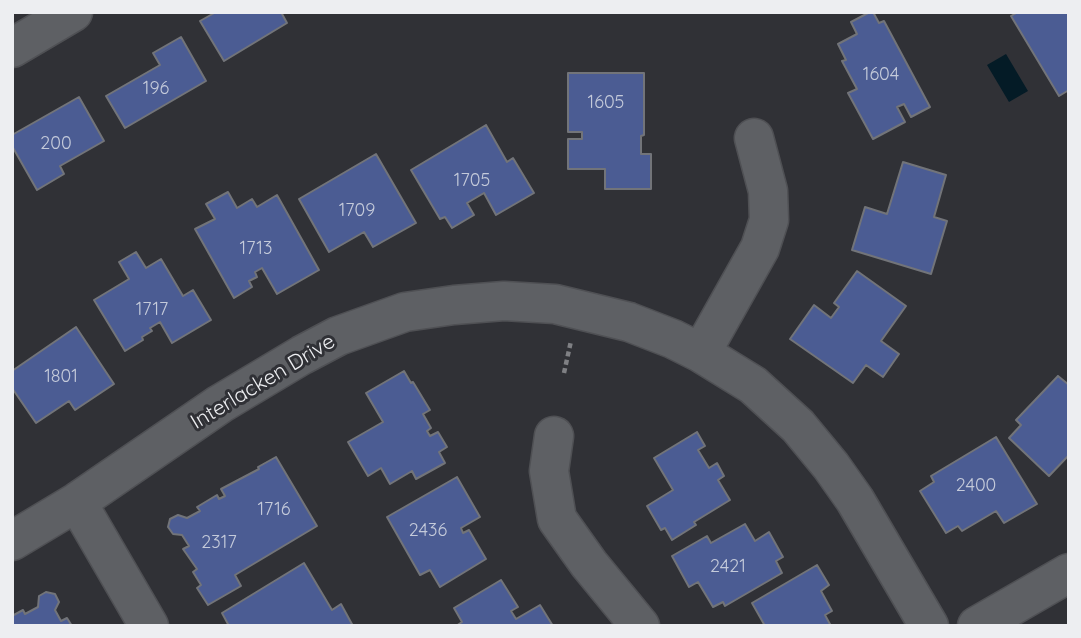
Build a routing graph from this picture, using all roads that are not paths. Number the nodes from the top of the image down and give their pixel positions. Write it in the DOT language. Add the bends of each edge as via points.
graph roads {
  1 [pos="73,12"];
  2 [pos="12,48"];
  3 [pos="754,138"];
  4 [pos="701,353"];
  5 [pos="554,436"];
  6 [pos="77,502"];
  7 [pos="12,541"];
  8 [pos="1069,573"];
  9 [pos="149,626"];
  10 [pos="640,626"];
  11 [pos="929,626"];
  12 [pos="977,626"];
  1 -- 2 [label="street"];
  3 -- 4 [label="street" via="768,191 769,220 760,248"];
  4 -- 6 [label="street, Interlacken Drive" via="629,322 555,304 504,301 405,313 338,336 302,355 220,404"];
  4 -- 11 [label="street, Interlacken Drive" via="753,385 799,426 855,500"];
  5 -- 10 [label="street" via="549,471 557,519"];
  6 -- 7 [label="street, Interlacken Drive"];
  6 -- 9 [label="street"];
  8 -- 12 [label="street"];
}
